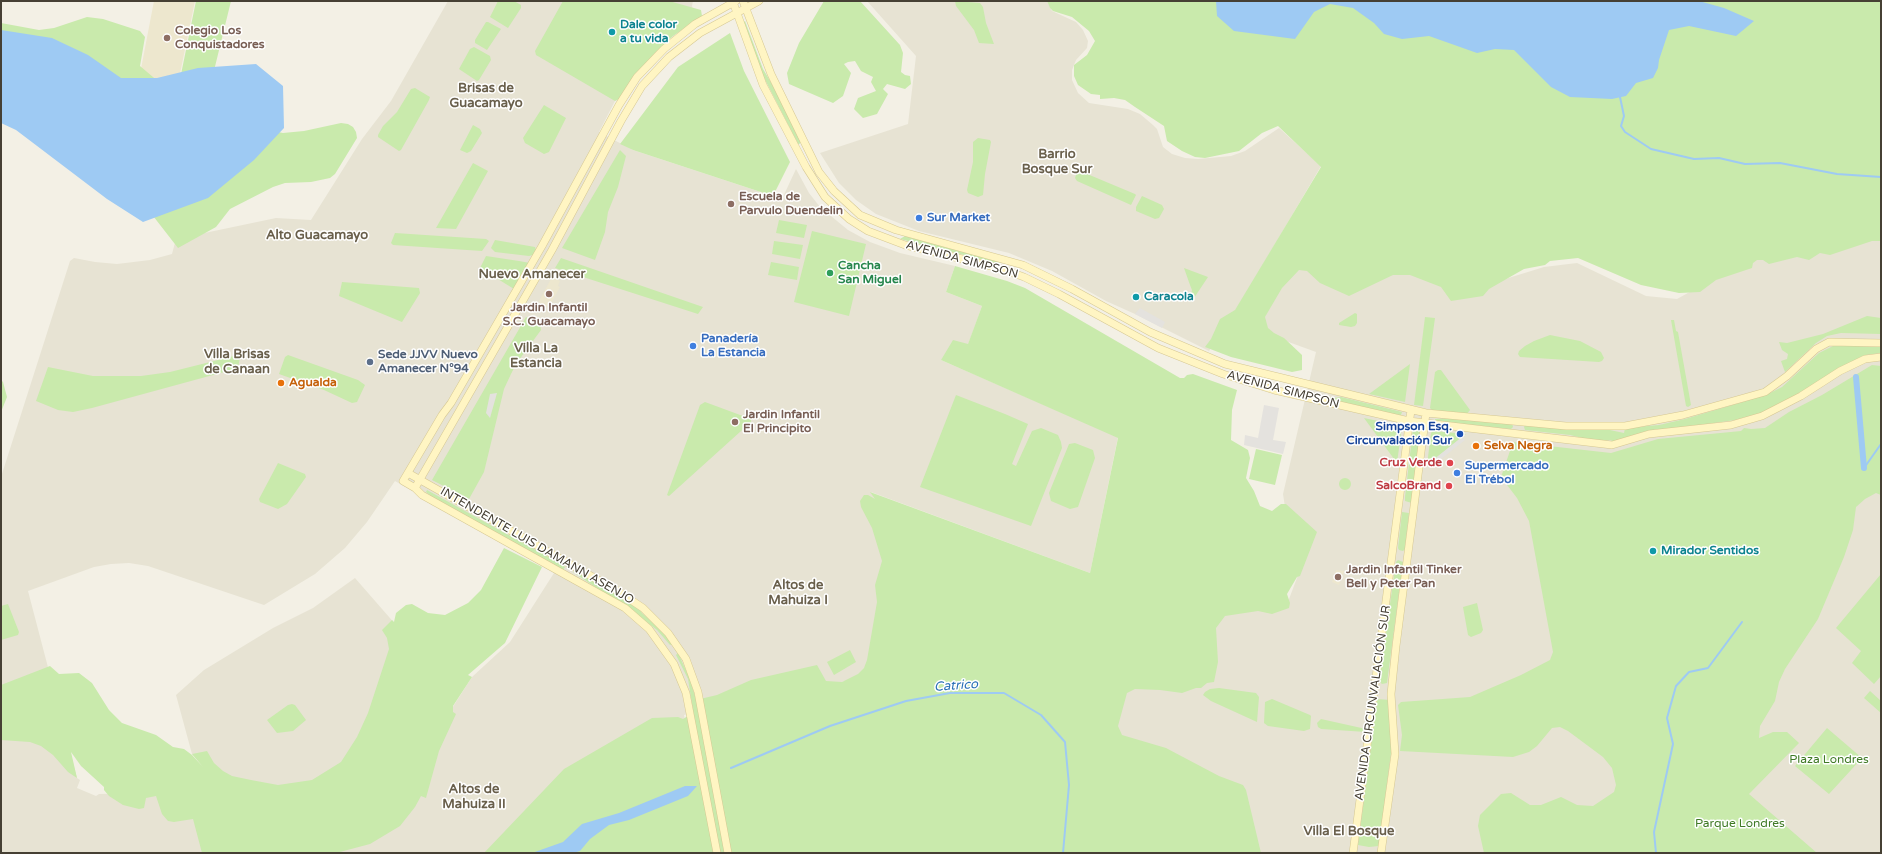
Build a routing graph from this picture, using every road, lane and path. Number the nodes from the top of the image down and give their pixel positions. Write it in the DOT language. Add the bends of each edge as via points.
graph roads {
  1 [pos="759,1"];
  2 [pos="735,2"];
  3 [pos="745,5"];
  4 [pos="737,13"];
  5 [pos="858,226"];
  6 [pos="903,232"];
  7 [pos="1006,259"];
  8 [pos="1005,269"];
  9 [pos="1881,343"];
  10 [pos="1881,357"];
  11 [pos="1280,378"];
  12 [pos="1274,390"];
  13 [pos="1411,410"];
  14 [pos="1426,413"];
  15 [pos="1410,421"];
  16 [pos="1424,423"];
  17 [pos="408,473"];
  18 [pos="420,479"];
  19 [pos="415,488"];
  20 [pos="717,853"];
  21 [pos="728,853"];
  22 [pos="1353,853"];
  23 [pos="1381,853"];
  1 -- 3 [label="main road"];
  2 -- 4 [label="main road, AVENIDA SIMPSON"];
  2 -- 17 [label="main road" via="695,24 669,45 633,83 542,246"];
  3 -- 4 [label="main road"];
  3 -- 6 [label="main road, AVENIDA SIMPSON" via="783,100 823,177 842,200 860,215 882,226"];
  4 -- 5 [label="main road, AVENIDA SIMPSON" via="763,85 806,167 825,197"];
  4 -- 18 [label="main road" via="710,26 679,49 642,86 552,250"];
  5 -- 6 [label="main road" via="869,227 898,238"];
  5 -- 8 [label="main road, AVENIDA SIMPSON" via="905,245"];
  6 -- 7 [label="main road, AVENIDA SIMPSON"];
  7 -- 8 [label="main road" via="1003,266"];
  7 -- 11 [label="main road, AVENIDA SIMPSON" via="1072,289 1162,338 1225,364"];
  8 -- 12 [label="main road, AVENIDA SIMPSON" via="1059,294 1158,348 1223,374"];
  9 -- 14 [label="main road, AVENIDA SIMPSON" via="1829,342 1816,349 1765,392 1655,422 1625,426 1566,426"];
  10 -- 16 [label="main road, AVENIDA SIMPSON" via="1865,359 1762,416 1732,424 1649,434 1617,444 1602,445"];
  11 -- 12 [label="main road"];
  11 -- 13 [label="main road, AVENIDA SIMPSON"];
  12 -- 15 [label="main road, AVENIDA SIMPSON"];
  13 -- 14 [label="main road, AVENIDA SIMPSON"];
  13 -- 15 [label="main road, AVENIDA CIRCUNVALACIÓN SUR"];
  14 -- 16 [label="main road, AVENIDA CIRCUNVALACIÓN SUR"];
  15 -- 16 [label="main road, AVENIDA SIMPSON"];
  15 -- 22 [label="main road, AVENIDA CIRCUNVALACIÓN SUR"];
  16 -- 23 [label="main road, AVENIDA CIRCUNVALACIÓN SUR" via="1391,694 1395,754"];
  17 -- 18 [label="main road, INTENDENTE LUIS DAMANN ASENJO"];
  17 -- 19 [label="main road, INTENDENTE LUIS DAMANN ASENJO" via="403,481"];
  18 -- 19 [label="main road"];
  18 -- 21 [label="main road, INTENDENTE LUIS DAMANN ASENJO" via="616,590 643,608 668,633 686,660 698,692"];
  19 -- 20 [label="main road, INTENDENTE LUIS DAMANN ASENJO" via="428,499 626,608 656,638 674,664 686,693"];
}
